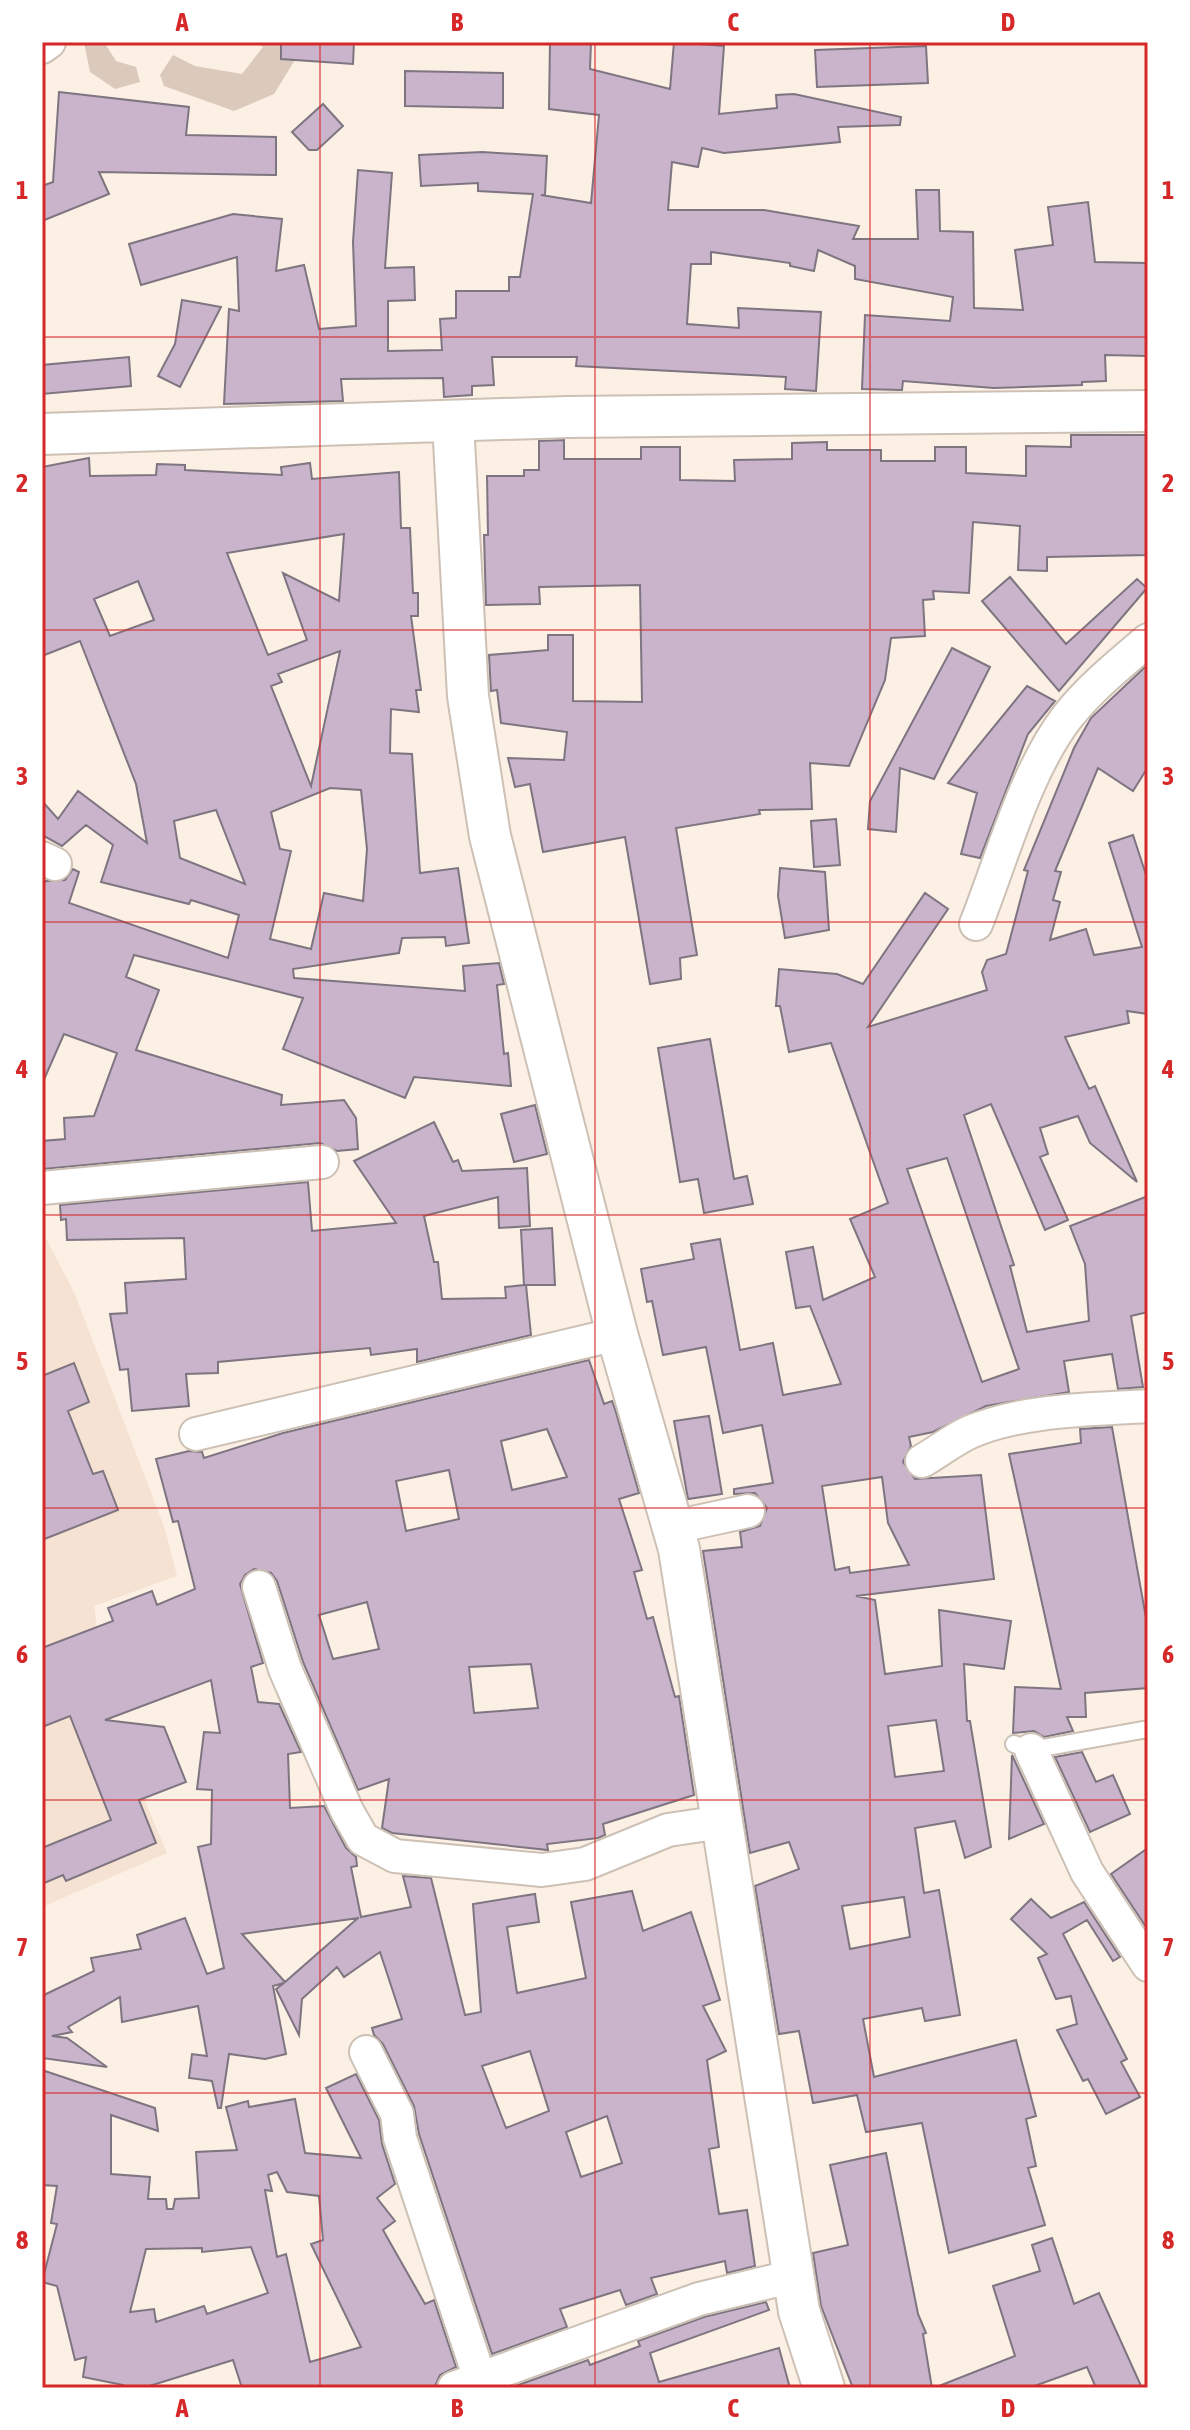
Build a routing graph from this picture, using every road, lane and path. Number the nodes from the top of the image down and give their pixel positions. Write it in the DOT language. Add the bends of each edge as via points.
graph roads {
  1 [pos="49,42"];
  2 [pos="42,47"];
  3 [pos="1148,411"];
  4 [pos="453,423"];
  5 [pos="42,434"];
  6 [pos="1148,640"];
  7 [pos="976,924"];
  8 [pos="322,1162"];
  9 [pos="42,1188"];
  10 [pos="617,1334"];
  11 [pos="1148,1406"];
  12 [pos="196,1434"];
  13 [pos="922,1461"];
  14 [pos="748,1511"];
  15 [pos="674,1527"];
  16 [pos="259,1587"];
  17 [pos="1148,1729"];
  18 [pos="1023,1747"];
  19 [pos="722,1822"];
  20 [pos="1148,1965"];
  21 [pos="366,2052"];
  22 [pos="794,2276"];
  23 [pos="467,2384"];
  24 [pos="824,2388"];
  1 -- 2 [label="street"];
  3 -- 4 [label="street"];
  4 -- 5 [label="street"];
  4 -- 10 [label="street" via="468,696 477,765 490,836"];
  6 -- 7 [label="street" via="1091,689 1066,719 1033,780"];
  8 -- 9 [label="street"];
  10 -- 12 [label="street"];
  10 -- 15 [label="street"];
  11 -- 13 [label="street" via="1003,1422 969,1433"];
  14 -- 15 [label="street"];
  15 -- 19 [label="street"];
  16 -- 19 [label="street" via="285,1669 347,1811 363,1839 395,1856 542,1870 585,1864 668,1830"];
  17 -- 18 [label="lane"];
  18 -- 20 [label="street" via="1087,1872"];
  19 -- 22 [label="street"];
  21 -- 23 [label="street" via="397,2114"];
  22 -- 23 [label="street" via="699,2299"];
  22 -- 24 [label="street" via="799,2311"];
}
